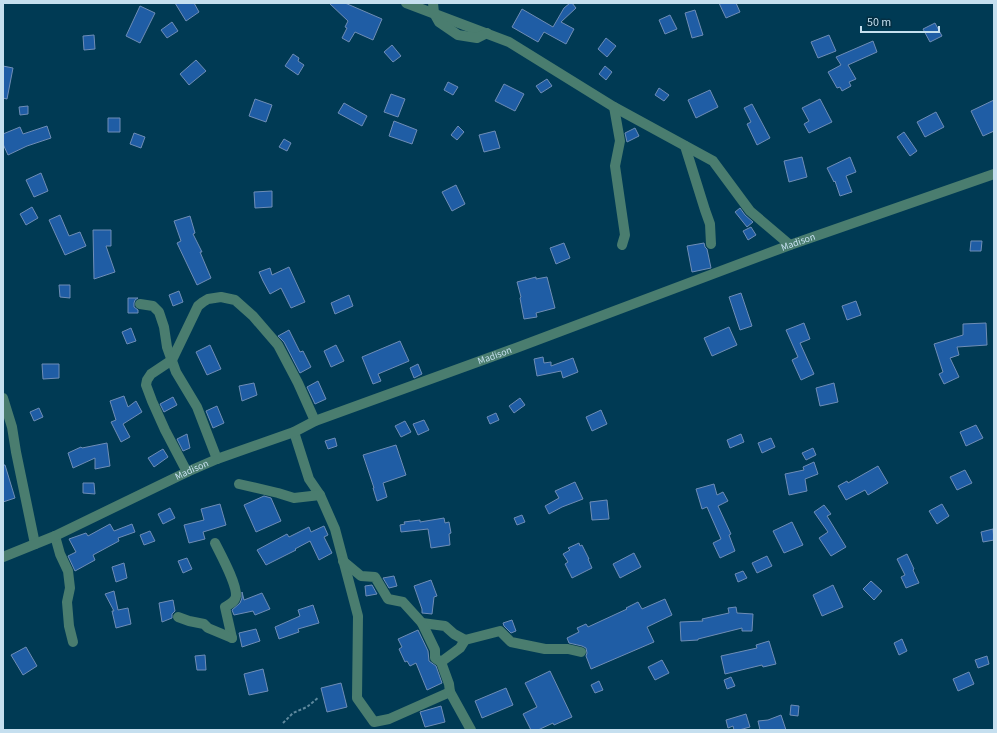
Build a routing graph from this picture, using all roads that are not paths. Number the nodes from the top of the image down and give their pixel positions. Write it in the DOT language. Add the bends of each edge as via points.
graph roads {
  1 [pos="406,3"];
  2 [pos="434,8"];
  3 [pos="614,107"];
  4 [pos="685,146"];
  5 [pos="994,174"];
  6 [pos="622,244"];
  7 [pos="711,244"];
  8 [pos="790,245"];
  9 [pos="140,304"];
  10 [pos="172,360"];
  11 [pos="3,398"];
  12 [pos="315,421"];
  13 [pos="294,432"];
  14 [pos="217,459"];
  15 [pos="187,472"];
  16 [pos="240,484"];
  17 [pos="320,496"];
  18 [pos="55,536"];
  19 [pos="215,543"];
  20 [pos="35,544"];
  21 [pos="3,557"];
  22 [pos="343,561"];
  23 [pos="178,617"];
  24 [pos="422,623"];
  25 [pos="465,640"];
  26 [pos="73,642"];
  27 [pos="581,652"];
  28 [pos="441,662"];
  29 [pos="450,692"];
  30 [pos="377,727"];
  31 [pos="473,729"];
  1 -- 2 [label="street"];
  2 -- 3 [label="street" via="509,42"];
  3 -- 4 [label="street"];
  3 -- 6 [label="street" via="620,141 615,166 625,235"];
  4 -- 7 [label="street" via="710,224"];
  4 -- 8 [label="street" via="713,161 750,211"];
  5 -- 8 [label="street, Madison"];
  8 -- 12 [label="street, Madison"];
  9 -- 10 [label="street" via="153,306 159,312"];
  10 -- 12 [label="street" via="198,306 208,299 221,297 236,300 254,316 278,345"];
  10 -- 14 [label="street" via="176,372 197,407"];
  10 -- 15 [label="street" via="151,374 146,385"];
  11 -- 20 [label="street" via="12,427"];
  12 -- 13 [label="street, Madison"];
  13 -- 14 [label="street, Madison"];
  13 -- 17 [label="street" via="310,479"];
  14 -- 15 [label="street, Madison"];
  15 -- 18 [label="street, Madison"];
  16 -- 17 [label="street" via="294,498"];
  17 -- 22 [label="street" via="335,529"];
  18 -- 20 [label="street, Madison"];
  18 -- 26 [label="street" via="68,571 70,588 67,602"];
  19 -- 23 [label="street" via="234,584 236,596 233,603 226,607 232,638 204,624"];
  20 -- 21 [label="street, Madison"];
  22 -- 24 [label="street" via="361,576 375,577 388,599 403,602"];
  22 -- 30 [label="street" via="358,616 357,698"];
  24 -- 25 [label="street" via="445,626"];
  24 -- 28 [label="street" via="435,658"];
  25 -- 27 [label="street" via="500,631 511,642 545,649"];
  25 -- 28 [label="street" via="460,648"];
  28 -- 29 [label="street"];
  29 -- 30 [label="street" via="389,719"];
  29 -- 31 [label="street"];
}
